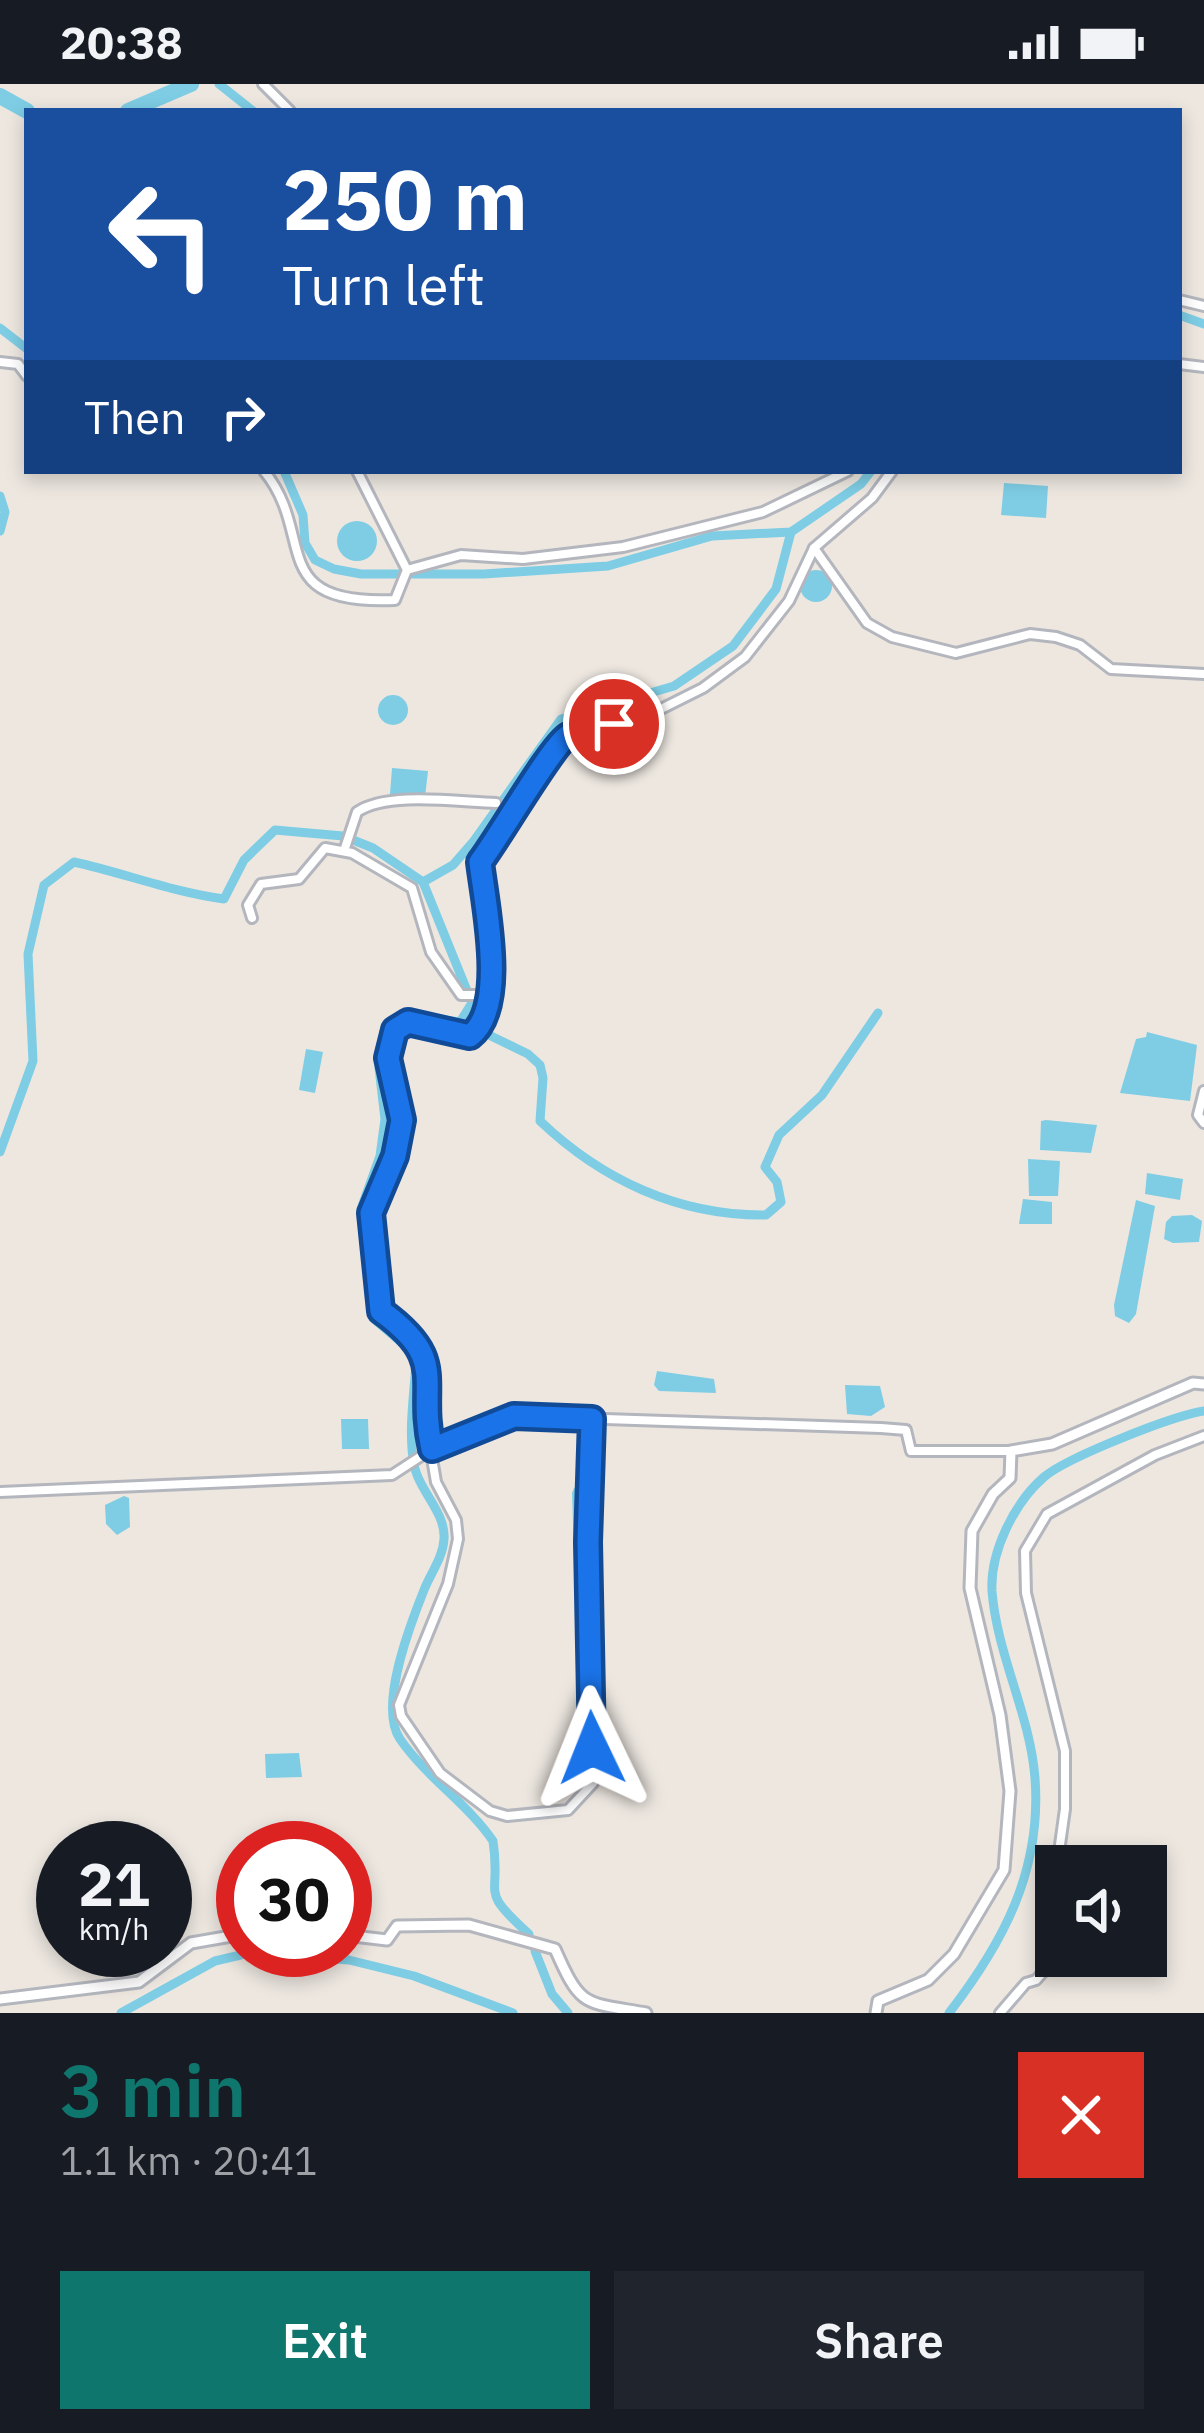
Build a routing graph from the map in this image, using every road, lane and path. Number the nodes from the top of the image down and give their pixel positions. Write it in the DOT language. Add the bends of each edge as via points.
graph roads {
  1 [pos="263,84"];
  2 [pos="287,108"];
  3 [pos="266,474"];
  4 [pos="359,474"];
  5 [pos="842,474"];
  6 [pos="891,474"];
  7 [pos="814,548"];
  8 [pos="407,570"];
  9 [pos="1204,674"];
  10 [pos="496,803"];
  11 [pos="344,851"];
  12 [pos="252,918"];
  13 [pos="489,995"];
  14 [pos="1204,1091"];
  15 [pos="1204,1123"];
  16 [pos="1204,1384"];
  17 [pos="592,1419"];
  18 [pos="1204,1436"];
  19 [pos="1011,1450"];
  20 [pos="428,1451"];
  21 [pos="0,1492"];
  22 [pos="1060,1845"];
  23 [pos="372,1938"];
  24 [pos="216,1939"];
  25 [pos="1039,1977"];
  26 [pos="0,2000"];
  27 [pos="646,2013"];
  28 [pos="876,2013"];
  29 [pos="1000,2013"];
  1 -- 2 [label="street"];
  3 -- 8 [label="street" via="301,564 323,590 395,600"];
  4 -- 8 [label="street"];
  5 -- 8 [label="street" via="764,512 623,547 524,559 461,555"];
  6 -- 7 [label="street"];
  7 -- 9 [label="street" via="878,633 956,653 1030,634 1056,637 1111,669"];
  7 -- 13 [label="street" via="789,601 745,657 659,710 570,735 554,747 480,862"];
  10 -- 11 [label="street" via="368,805 356,812"];
  11 -- 12 [label="street" via="325,848 299,879 261,884 248,905"];
  11 -- 13 [label="street" via="412,888 431,952 460,994"];
  13 -- 20 [label="street" via="487,1016 470,1036 408,1022 395,1030 388,1058 402,1120 371,1213 381,1311 422,1347 428,1369"];
  14 -- 15 [label="street"];
  16 -- 19 [label="street" via="1052,1444"];
  17 -- 19 [label="street" via="881,1428 906,1430 911,1451"];
  17 -- 20 [label="street" via="514,1416"];
  17 -- 20 [label="street" via="593,1783 568,1810 490,1811 440,1773 401,1716 458,1539"];
  18 -- 22 [label="street" via="1047,1514 1024,1551 1026,1593 1065,1751"];
  19 -- 28 [label="street" via="1010,1478 972,1531 970,1588 1010,1792 1004,1870 954,1954 928,1980 878,2001"];
  20 -- 21 [label="street" via="392,1475"];
  23 -- 27 [label="street" via="387,1940 397,1926 483,1928 555,1949 581,1997"];
  24 -- 26 [label="street" via="191,1943 139,1982"];
  25 -- 29 [label="street"];
}
